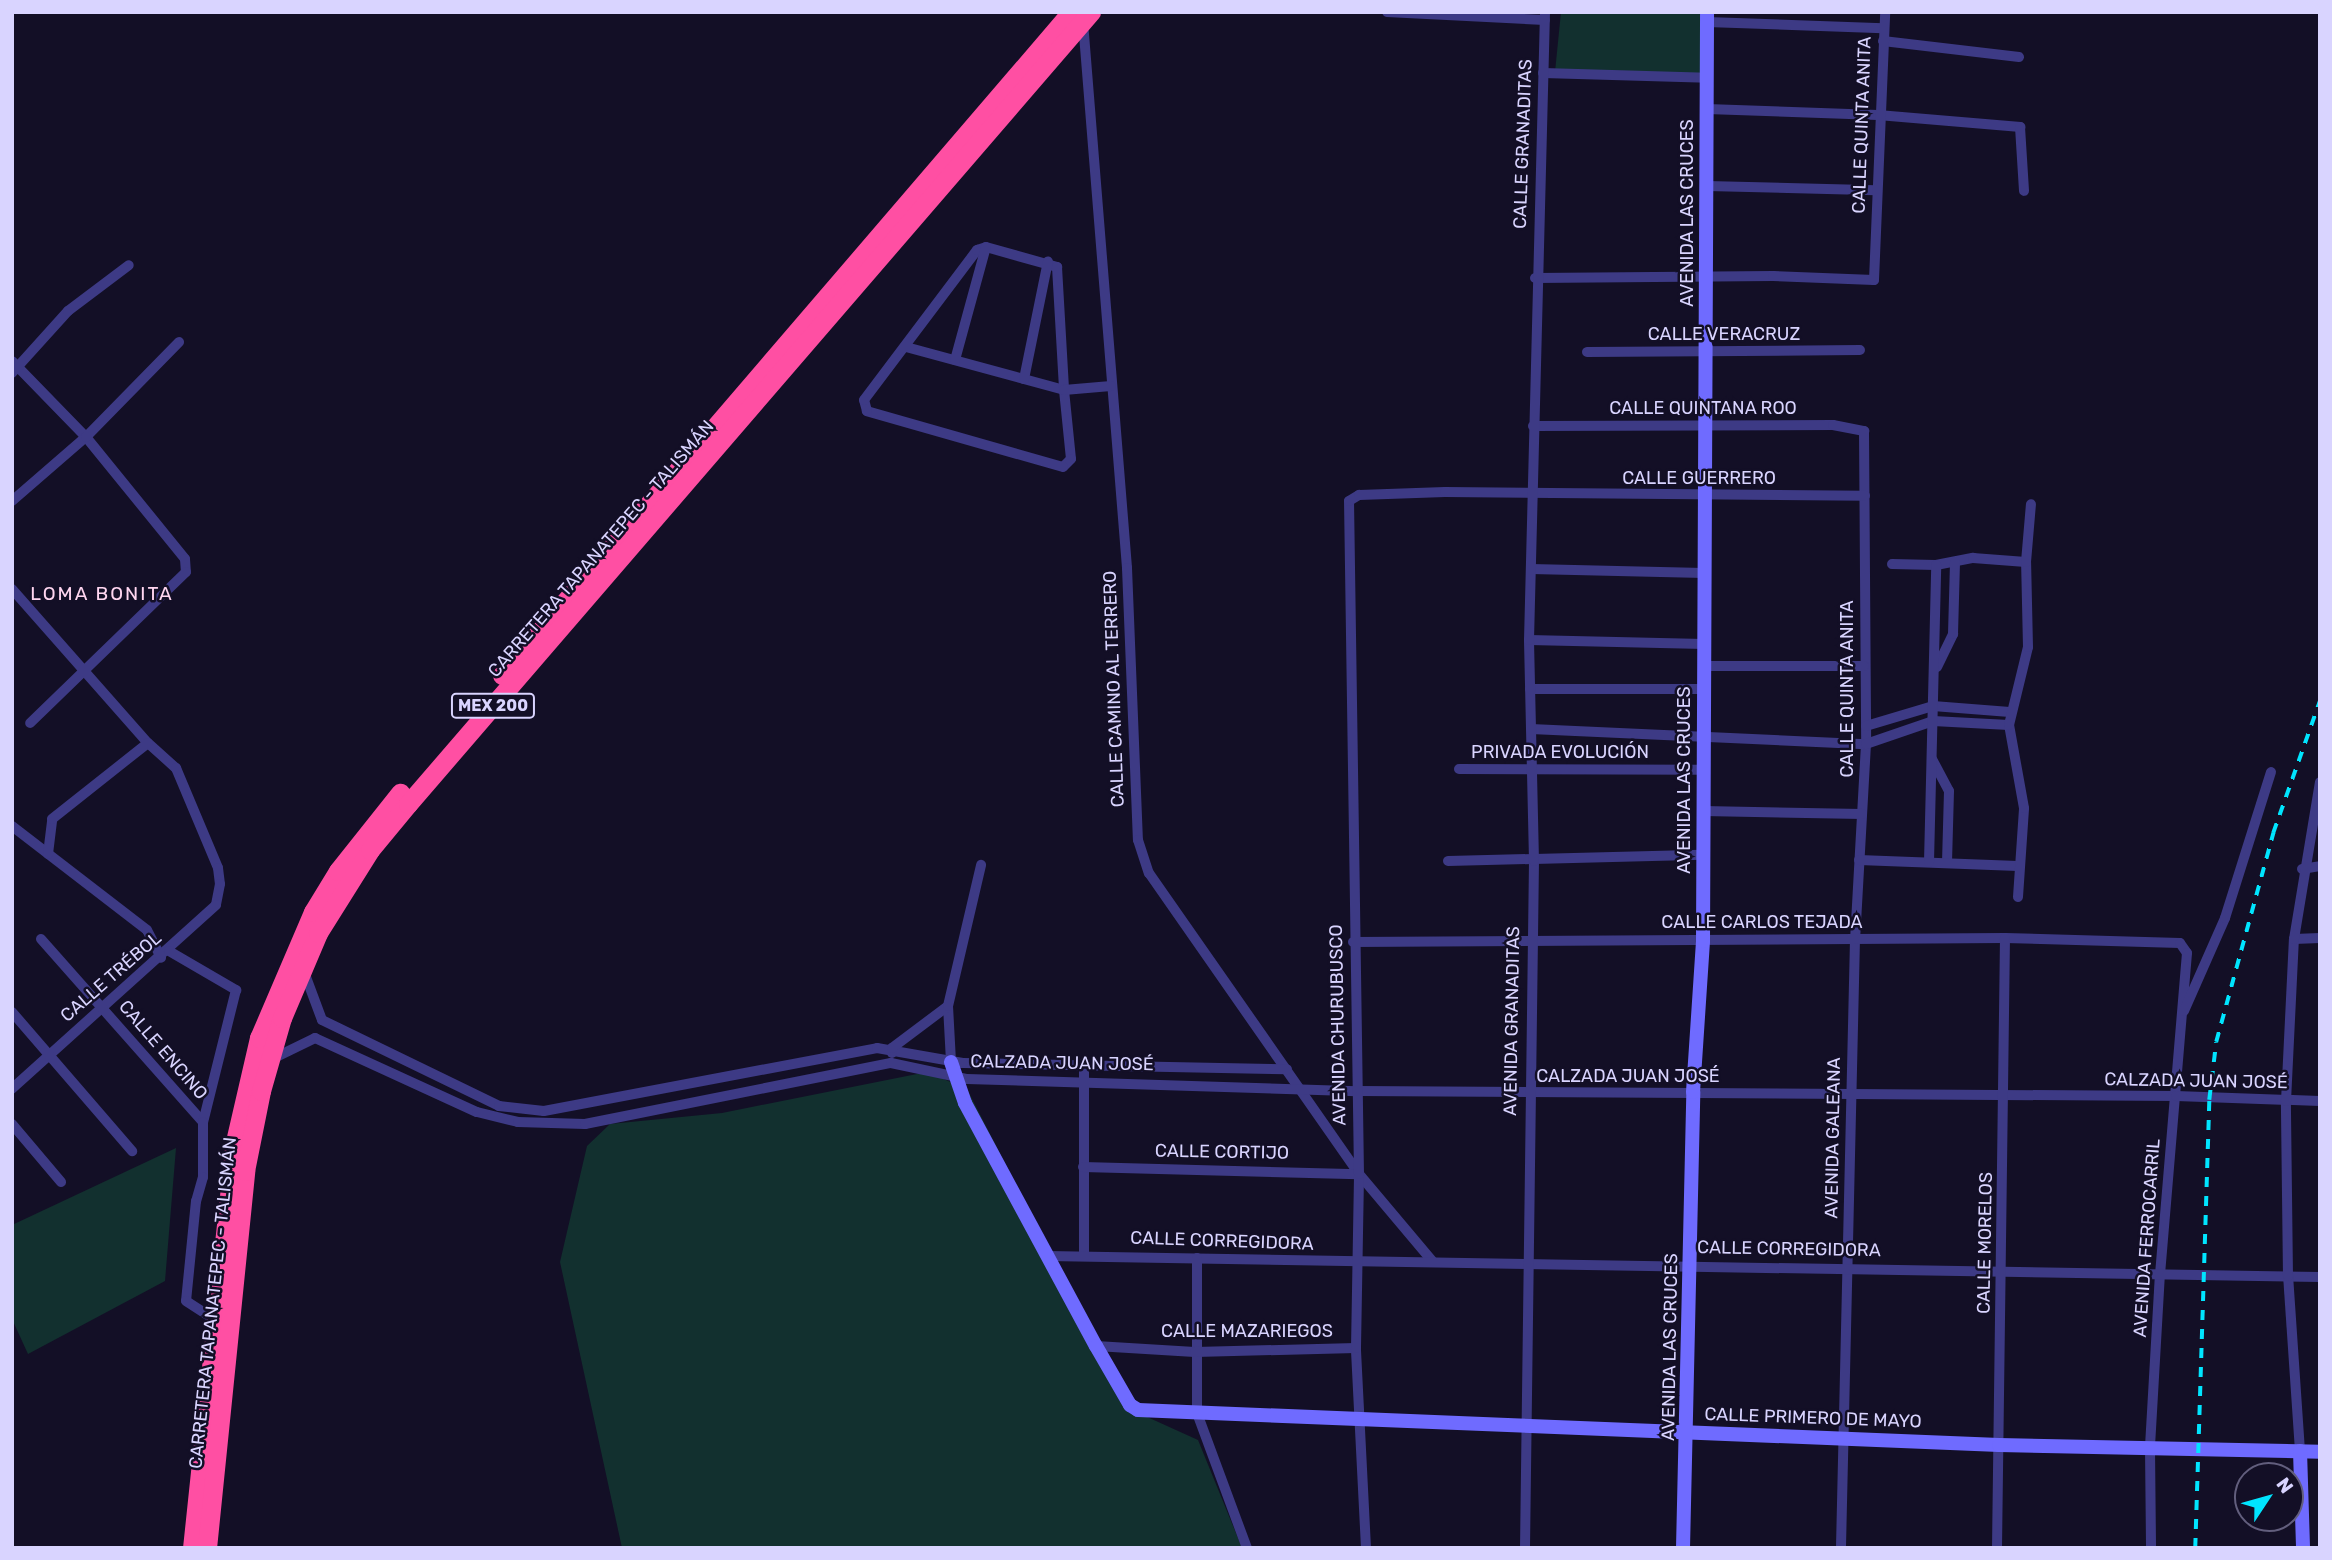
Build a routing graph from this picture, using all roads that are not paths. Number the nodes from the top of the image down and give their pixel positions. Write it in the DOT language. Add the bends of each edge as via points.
graph roads {
  1 [pos="1387,12"];
  2 [pos="1795,12"];
  3 [pos="1885,12"];
  4 [pos="1082,15"];
  5 [pos="1463,15"];
  6 [pos="1545,16"];
  7 [pos="1707,17"];
  8 [pos="1795,25"];
  9 [pos="1884,28"];
  10 [pos="1883,41"];
  11 [pos="2019,57"];
  12 [pos="1544,73"];
  13 [pos="1707,78"];
  14 [pos="1707,109"];
  15 [pos="1878,115"];
  16 [pos="1707,186"];
  17 [pos="1876,190"];
  18 [pos="2024,191"];
  19 [pos="986,247"];
  20 [pos="1048,261"];
  21 [pos="129,265"];
  22 [pos="1706,277"];
  23 [pos="1535,278"];
  24 [pos="179,342"];
  25 [pos="906,347"];
  26 [pos="1860,350"];
  27 [pos="1587,352"];
  28 [pos="1705,354"];
  29 [pos="955,360"];
  30 [pos="14,367"];
  31 [pos="1024,379"];
  32 [pos="1111,386"];
  33 [pos="1065,390"];
  34 [pos="1533,426"];
  35 [pos="1705,426"];
  36 [pos="86,436"];
  37 [pos="1866,439"];
  38 [pos="1532,495"];
  39 [pos="1705,496"];
  40 [pos="1865,496"];
  41 [pos="12,501"];
  42 [pos="1349,501"];
  43 [pos="2031,504"];
  44 [pos="1955,562"];
  45 [pos="2026,562"];
  46 [pos="1892,564"];
  47 [pos="1936,565"];
  48 [pos="1531,569"];
  49 [pos="1704,573"];
  50 [pos="12,589"];
  51 [pos="1529,640"];
  52 [pos="1704,644"];
  53 [pos="1703,666"];
  54 [pos="1864,666"];
  55 [pos="84,673"];
  56 [pos="1934,673"];
  57 [pos="1530,689"];
  58 [pos="1703,689"];
  59 [pos="1933,706"];
  60 [pos="2010,712"];
  61 [pos="1933,721"];
  62 [pos="30,723"];
  63 [pos="2009,725"];
  64 [pos="1866,726"];
  65 [pos="1531,729"];
  66 [pos="1703,735"];
  67 [pos="148,743"];
  68 [pos="1866,744"];
  69 [pos="1932,759"];
  70 [pos="1459,769"];
  71 [pos="1531,770"];
  72 [pos="1703,771"];
  73 [pos="2271,772"];
  74 [pos="2320,782"];
  75 [pos="1703,811"];
  76 [pos="1862,814"];
  77 [pos="12,826"];
  78 [pos="48,854"];
  79 [pos="1702,855"];
  80 [pos="1859,860"];
  81 [pos="1448,861"];
  82 [pos="1534,861"];
  83 [pos="1929,862"];
  84 [pos="1947,863"];
  85 [pos="981,865"];
  86 [pos="2018,866"];
  87 [pos="2320,866"];
  88 [pos="2302,869"];
  89 [pos="2018,897"];
  90 [pos="2005,938"];
  91 [pos="2320,938"];
  92 [pos="41,939"];
  93 [pos="1855,939"];
  94 [pos="2294,939"];
  95 [pos="1530,940"];
  96 [pos="2172,940"];
  97 [pos="1703,941"];
  98 [pos="1353,942"];
  99 [pos="165,954"];
  100 [pos="302,964"];
  101 [pos="948,1006"];
  102 [pos="102,1007"];
  103 [pos="12,1012"];
  104 [pos="322,1020"];
  105 [pos="2180,1020"];
  106 [pos="315,1038"];
  107 [pos="892,1048"];
  108 [pos="50,1055"];
  109 [pos="269,1060"];
  110 [pos="945,1061"];
  111 [pos="891,1063"];
  112 [pos="1084,1063"];
  113 [pos="1287,1069"];
  114 [pos="955,1078"];
  115 [pos="1082,1083"];
  116 [pos="1299,1088"];
  117 [pos="12,1089"];
  118 [pos="1357,1091"];
  119 [pos="1528,1093"];
  120 [pos="1693,1093"];
  121 [pos="2176,1096"];
  122 [pos="1852,1097"];
  123 [pos="2005,1097"];
  124 [pos="2286,1101"];
  125 [pos="2320,1101"];
  126 [pos="203,1122"];
  127 [pos="12,1124"];
  128 [pos="132,1151"];
  129 [pos="1083,1167"];
  130 [pos="1359,1174"];
  131 [pos="61,1182"];
  132 [pos="1084,1254"];
  133 [pos="1047,1256"];
  134 [pos="1197,1258"];
  135 [pos="1356,1262"];
  136 [pos="1433,1262"];
  137 [pos="1691,1264"];
  138 [pos="1526,1266"];
  139 [pos="1848,1268"];
  140 [pos="2003,1270"];
  141 [pos="2160,1273"];
  142 [pos="2288,1276"];
  143 [pos="2320,1277"];
  144 [pos="215,1320"];
  145 [pos="1096,1346"];
  146 [pos="1356,1348"];
  147 [pos="1195,1352"];
  148 [pos="1197,1413"];
  149 [pos="1361,1418"];
  150 [pos="1527,1424"];
  151 [pos="1688,1433"];
  152 [pos="1843,1437"];
  153 [pos="1998,1445"];
  154 [pos="2150,1448"];
  155 [pos="2300,1451"];
  156 [pos="2320,1452"];
  157 [pos="192,1548"];
  158 [pos="207,1548"];
  159 [pos="1247,1548"];
  160 [pos="1366,1548"];
  161 [pos="1525,1548"];
  162 [pos="1684,1548"];
  163 [pos="1841,1548"];
  164 [pos="1997,1548"];
  165 [pos="2151,1548"];
  166 [pos="2303,1548"];
  1 -- 5 [label="street"];
  2 -- 8 [label="street"];
  3 -- 9 [label="street, CALLE QUINTA ANITA"];
  4 -- 32 [label="street, CALLE CAMINO AL TERRERO" via="1099,185"];
  4 -- 100 [label="highway, CARRETERA TAPANATEPEC - TALISMÁN / MEX 200" via="370,850"];
  4 -- 144 [label="highway, CARRETERA TAPANATEPEC - TALISMÁN / MEX 200" via="376,821 338,871 290,959 259,1038 233,1146"];
  5 -- 6 [label="street"];
  6 -- 12 [label="street, CALLE GRANADITAS"];
  7 -- 8 [label="street"];
  7 -- 13 [label="street, AVENIDA LAS CRUCES"];
  8 -- 9 [label="street"];
  9 -- 10 [label="street, CALLE QUINTA ANITA"];
  10 -- 11 [label="street"];
  10 -- 15 [label="street, CALLE QUINTA ANITA"];
  12 -- 13 [label="street"];
  12 -- 23 [label="street, CALLE GRANADITAS"];
  13 -- 14 [label="street, AVENIDA LAS CRUCES"];
  14 -- 15 [label="street"];
  14 -- 16 [label="street, AVENIDA LAS CRUCES"];
  15 -- 17 [label="street, CALLE QUINTA ANITA"];
  15 -- 18 [label="street" via="2020,127"];
  16 -- 17 [label="street"];
  16 -- 22 [label="street, AVENIDA LAS CRUCES"];
  17 -- 22 [label="street, CALLE QUINTA ANITA" via="1874,280"];
  19 -- 20 [label="street"];
  19 -- 25 [label="street" via="977,250"];
  19 -- 29 [label="street"];
  20 -- 31 [label="street"];
  20 -- 33 [label="street" via="1060,272"];
  21 -- 30 [label="street" via="68,311"];
  22 -- 23 [label="street"];
  22 -- 28 [label="street, AVENIDA LAS CRUCES"];
  23 -- 34 [label="street, CALLE GRANADITAS"];
  24 -- 36 [label="street"];
  25 -- 29 [label="street"];
  25 -- 33 [label="street" via="864,400 867,411 1063,467 1070,459"];
  26 -- 28 [label="street, CALLE VERACRUZ"];
  27 -- 28 [label="street, CALLE VERACRUZ"];
  28 -- 35 [label="street, AVENIDA LAS CRUCES"];
  29 -- 31 [label="street"];
  30 -- 36 [label="street"];
  31 -- 33 [label="street"];
  32 -- 33 [label="street"];
  32 -- 113 [label="street, CALLE CAMINO AL TERRERO" via="1127,568 1138,840 1149,873"];
  34 -- 35 [label="street, CALLE QUINTANA ROO"];
  34 -- 38 [label="street, AVENIDA GRANADITAS"];
  35 -- 37 [label="street, CALLE QUINTANA ROO" via="1860,427"];
  35 -- 39 [label="street, AVENIDA LAS CRUCES"];
  36 -- 41 [label="street"];
  36 -- 55 [label="street" via="185,559 186,572"];
  37 -- 40 [label="street, CALLE QUINTA ANITA"];
  38 -- 39 [label="street, CALLE GUERRERO"];
  38 -- 42 [label="street, CALLE GUERRERO" via="1359,495"];
  38 -- 48 [label="street, AVENIDA GRANADITAS"];
  39 -- 40 [label="street, CALLE GUERRERO"];
  39 -- 49 [label="street, AVENIDA LAS CRUCES"];
  40 -- 54 [label="street, CALLE QUINTA ANITA"];
  42 -- 98 [label="street, AVENIDA CHURUBUSCO"];
  43 -- 45 [label="street"];
  44 -- 45 [label="street" via="1993,558"];
  44 -- 47 [label="street"];
  44 -- 56 [label="street" via="1953,634"];
  45 -- 60 [label="street" via="2028,647"];
  46 -- 47 [label="street"];
  47 -- 56 [label="street"];
  48 -- 49 [label="street"];
  48 -- 51 [label="street, AVENIDA GRANADITAS"];
  49 -- 52 [label="street, AVENIDA LAS CRUCES"];
  50 -- 55 [label="street"];
  51 -- 52 [label="street"];
  51 -- 57 [label="street, AVENIDA GRANADITAS"];
  52 -- 53 [label="street, AVENIDA LAS CRUCES"];
  53 -- 54 [label="street"];
  53 -- 58 [label="street, AVENIDA LAS CRUCES"];
  54 -- 64 [label="street, CALLE QUINTA ANITA"];
  55 -- 62 [label="street"];
  55 -- 67 [label="street"];
  56 -- 59 [label="street"];
  57 -- 58 [label="street"];
  57 -- 65 [label="street, AVENIDA GRANADITAS"];
  58 -- 66 [label="street, AVENIDA LAS CRUCES"];
  59 -- 60 [label="street"];
  59 -- 61 [label="street"];
  59 -- 64 [label="street"];
  60 -- 63 [label="street"];
  61 -- 63 [label="street"];
  61 -- 68 [label="street"];
  61 -- 69 [label="street"];
  63 -- 86 [label="street" via="2024,807"];
  64 -- 68 [label="street, CALLE QUINTA ANITA"];
  65 -- 66 [label="street"];
  65 -- 71 [label="street, AVENIDA GRANADITAS"];
  66 -- 68 [label="street"];
  66 -- 72 [label="street, AVENIDA LAS CRUCES"];
  67 -- 78 [label="street" via="52,819"];
  67 -- 99 [label="street, CALLE TRÉBOL" via="176,768 218,868 220,884 216,905"];
  68 -- 76 [label="street, CALLE QUINTA ANITA"];
  69 -- 83 [label="street"];
  69 -- 84 [label="street" via="1949,791"];
  70 -- 71 [label="street, PRIVADA EVOLUCIÓN"];
  71 -- 72 [label="street, PRIVADA EVOLUCIÓN"];
  71 -- 82 [label="street, AVENIDA GRANADITAS"];
  72 -- 75 [label="street, AVENIDA LAS CRUCES"];
  73 -- 105 [label="street" via="2225,918"];
  74 -- 88 [label="street"];
  75 -- 76 [label="street"];
  75 -- 79 [label="street, AVENIDA LAS CRUCES"];
  76 -- 80 [label="street, CALLE QUINTA ANITA"];
  77 -- 78 [label="street"];
  78 -- 99 [label="street" via="147,930"];
  79 -- 82 [label="street"];
  79 -- 97 [label="street, AVENIDA LAS CRUCES"];
  80 -- 83 [label="street"];
  80 -- 93 [label="street, CALLE QUINTA ANITA"];
  81 -- 82 [label="street"];
  82 -- 95 [label="street, AVENIDA GRANADITAS"];
  83 -- 84 [label="street"];
  84 -- 86 [label="street"];
  85 -- 101 [label="street"];
  86 -- 89 [label="street"];
  87 -- 88 [label="street"];
  88 -- 94 [label="street"];
  90 -- 93 [label="street, CALLE CARLOS TEJADA"];
  90 -- 96 [label="street, CALLE CARLOS TEJADA"];
  90 -- 123 [label="street, CALLE MORELOS"];
  91 -- 94 [label="street"];
  92 -- 102 [label="street, CALLE ENCINO"];
  93 -- 97 [label="street, CALLE CARLOS TEJADA"];
  93 -- 122 [label="street, AVENIDA GALEANA"];
  94 -- 124 [label="street"];
  95 -- 97 [label="street, CALLE CARLOS TEJADA"];
  95 -- 98 [label="street, CALLE CARLOS TEJADA"];
  95 -- 119 [label="street, AVENIDA GRANADITAS"];
  96 -- 105 [label="street, AVENIDA FERROCARRIL" via="2187,953"];
  97 -- 120 [label="street, AVENIDA LAS CRUCES"];
  98 -- 118 [label="street, AVENIDA CHURUBUSCO"];
  99 -- 102 [label="street, CALLE TRÉBOL"];
  99 -- 126 [label="street" via="236,990"];
  100 -- 104 [label="street"];
  100 -- 109 [label="highway, CARRETERA TAPANATEPEC - TALISMÁN / MEX 200"];
  101 -- 107 [label="street"];
  101 -- 110 [label="street"];
  102 -- 108 [label="street, CALLE TRÉBOL"];
  102 -- 126 [label="street, CALLE ENCINO"];
  103 -- 108 [label="street"];
  104 -- 106 [label="street"];
  104 -- 107 [label="street" via="499,1106 544,1111"];
  105 -- 121 [label="street, AVENIDA FERROCARRIL"];
  106 -- 109 [label="street"];
  106 -- 111 [label="street" via="477,1112 518,1122 585,1124"];
  107 -- 110 [label="street, CALZADA JUAN JOSÉ"];
  107 -- 111 [label="street"];
  108 -- 117 [label="street, CALLE TRÉBOL"];
  108 -- 128 [label="street"];
  109 -- 158 [label="highway, CARRETERA TAPANATEPEC - TALISMÁN / MEX 200" via="245,1171"];
  110 -- 112 [label="street, CALZADA JUAN JOSÉ"];
  110 -- 114 [label="street"];
  111 -- 114 [label="street, CALZADA JUAN JOSÉ"];
  112 -- 113 [label="street, CALZADA JUAN JOSÉ"];
  112 -- 115 [label="street"];
  113 -- 116 [label="street, CALLE CAMINO AL TERRERO"];
  114 -- 115 [label="street, CALZADA JUAN JOSÉ"];
  114 -- 133 [label="street"];
  115 -- 116 [label="street, CALZADA JUAN JOSÉ"];
  115 -- 129 [label="street"];
  116 -- 118 [label="street, CALZADA JUAN JOSÉ"];
  116 -- 130 [label="street, CALLE CAMINO AL TERRERO"];
  118 -- 119 [label="street, CALZADA JUAN JOSÉ"];
  118 -- 130 [label="street, AVENIDA CHURUBUSCO"];
  119 -- 120 [label="street, CALZADA JUAN JOSÉ"];
  119 -- 138 [label="street, AVENIDA GRANADITAS"];
  120 -- 122 [label="street, CALZADA JUAN JOSÉ"];
  120 -- 137 [label="street, AVENIDA LAS CRUCES"];
  121 -- 123 [label="street, CALZADA JUAN JOSÉ"];
  121 -- 124 [label="street, CALZADA JUAN JOSÉ"];
  121 -- 141 [label="street, AVENIDA FERROCARRIL"];
  122 -- 123 [label="street, CALZADA JUAN JOSÉ"];
  122 -- 139 [label="street, AVENIDA GALEANA"];
  123 -- 140 [label="street, CALLE MORELOS"];
  124 -- 125 [label="street, CALZADA JUAN JOSÉ"];
  124 -- 142 [label="street"];
  126 -- 144 [label="street" via="203,1177 196,1201 186,1301"];
  127 -- 131 [label="street"];
  129 -- 130 [label="street, CALLE CORTIJO"];
  129 -- 132 [label="street"];
  130 -- 135 [label="street, AVENIDA CHURUBUSCO"];
  130 -- 136 [label="street, CALLE CAMINO AL TERRERO"];
  132 -- 133 [label="street, CALLE CORREGIDORA"];
  132 -- 134 [label="street, CALLE CORREGIDORA"];
  133 -- 145 [label="street"];
  134 -- 135 [label="street, CALLE CORREGIDORA"];
  134 -- 147 [label="street"];
  135 -- 136 [label="street, CALLE CORREGIDORA"];
  135 -- 146 [label="street, AVENIDA CHURUBUSCO"];
  136 -- 138 [label="street, CALLE CORREGIDORA"];
  137 -- 138 [label="street, CALLE CORREGIDORA"];
  137 -- 139 [label="street, CALLE CORREGIDORA"];
  137 -- 151 [label="street, AVENIDA LAS CRUCES"];
  138 -- 150 [label="street, AVENIDA GRANADITAS"];
  139 -- 140 [label="street, CALLE CORREGIDORA"];
  139 -- 152 [label="street, AVENIDA GALEANA"];
  140 -- 141 [label="street, CALLE CORREGIDORA"];
  140 -- 153 [label="street, CALLE MORELOS"];
  141 -- 142 [label="street, CALLE CORREGIDORA"];
  141 -- 154 [label="street, AVENIDA FERROCARRIL"];
  142 -- 143 [label="street, CALLE CORREGIDORA"];
  142 -- 155 [label="street"];
  144 -- 157 [label="highway, CARRETERA TAPANATEPEC - TALISMÁN / MEX 200"];
  145 -- 147 [label="street, CALLE MAZARIEGOS"];
  145 -- 148 [label="street, CALLE PRIMERO DE MAYO" via="1130,1405 1138,1410"];
  146 -- 147 [label="street, CALLE MAZARIEGOS"];
  146 -- 149 [label="street, AVENIDA CHURUBUSCO"];
  147 -- 148 [label="street"];
  148 -- 149 [label="street, CALLE PRIMERO DE MAYO"];
  148 -- 159 [label="street"];
  149 -- 150 [label="street, CALLE PRIMERO DE MAYO"];
  149 -- 160 [label="street, AVENIDA CHURUBUSCO"];
  150 -- 151 [label="street, CALLE PRIMERO DE MAYO"];
  150 -- 161 [label="street, AVENIDA GRANADITAS"];
  151 -- 152 [label="street, CALLE PRIMERO DE MAYO"];
  151 -- 162 [label="street, AVENIDA LAS CRUCES"];
  152 -- 153 [label="street, CALLE PRIMERO DE MAYO"];
  152 -- 163 [label="street, AVENIDA GALEANA"];
  153 -- 154 [label="street, CALLE PRIMERO DE MAYO"];
  153 -- 164 [label="street, CALLE MORELOS"];
  154 -- 155 [label="street, CALLE PRIMERO DE MAYO"];
  154 -- 165 [label="street, AVENIDA FERROCARRIL"];
  155 -- 156 [label="street, CALLE PRIMERO DE MAYO"];
  155 -- 166 [label="street"];
}
